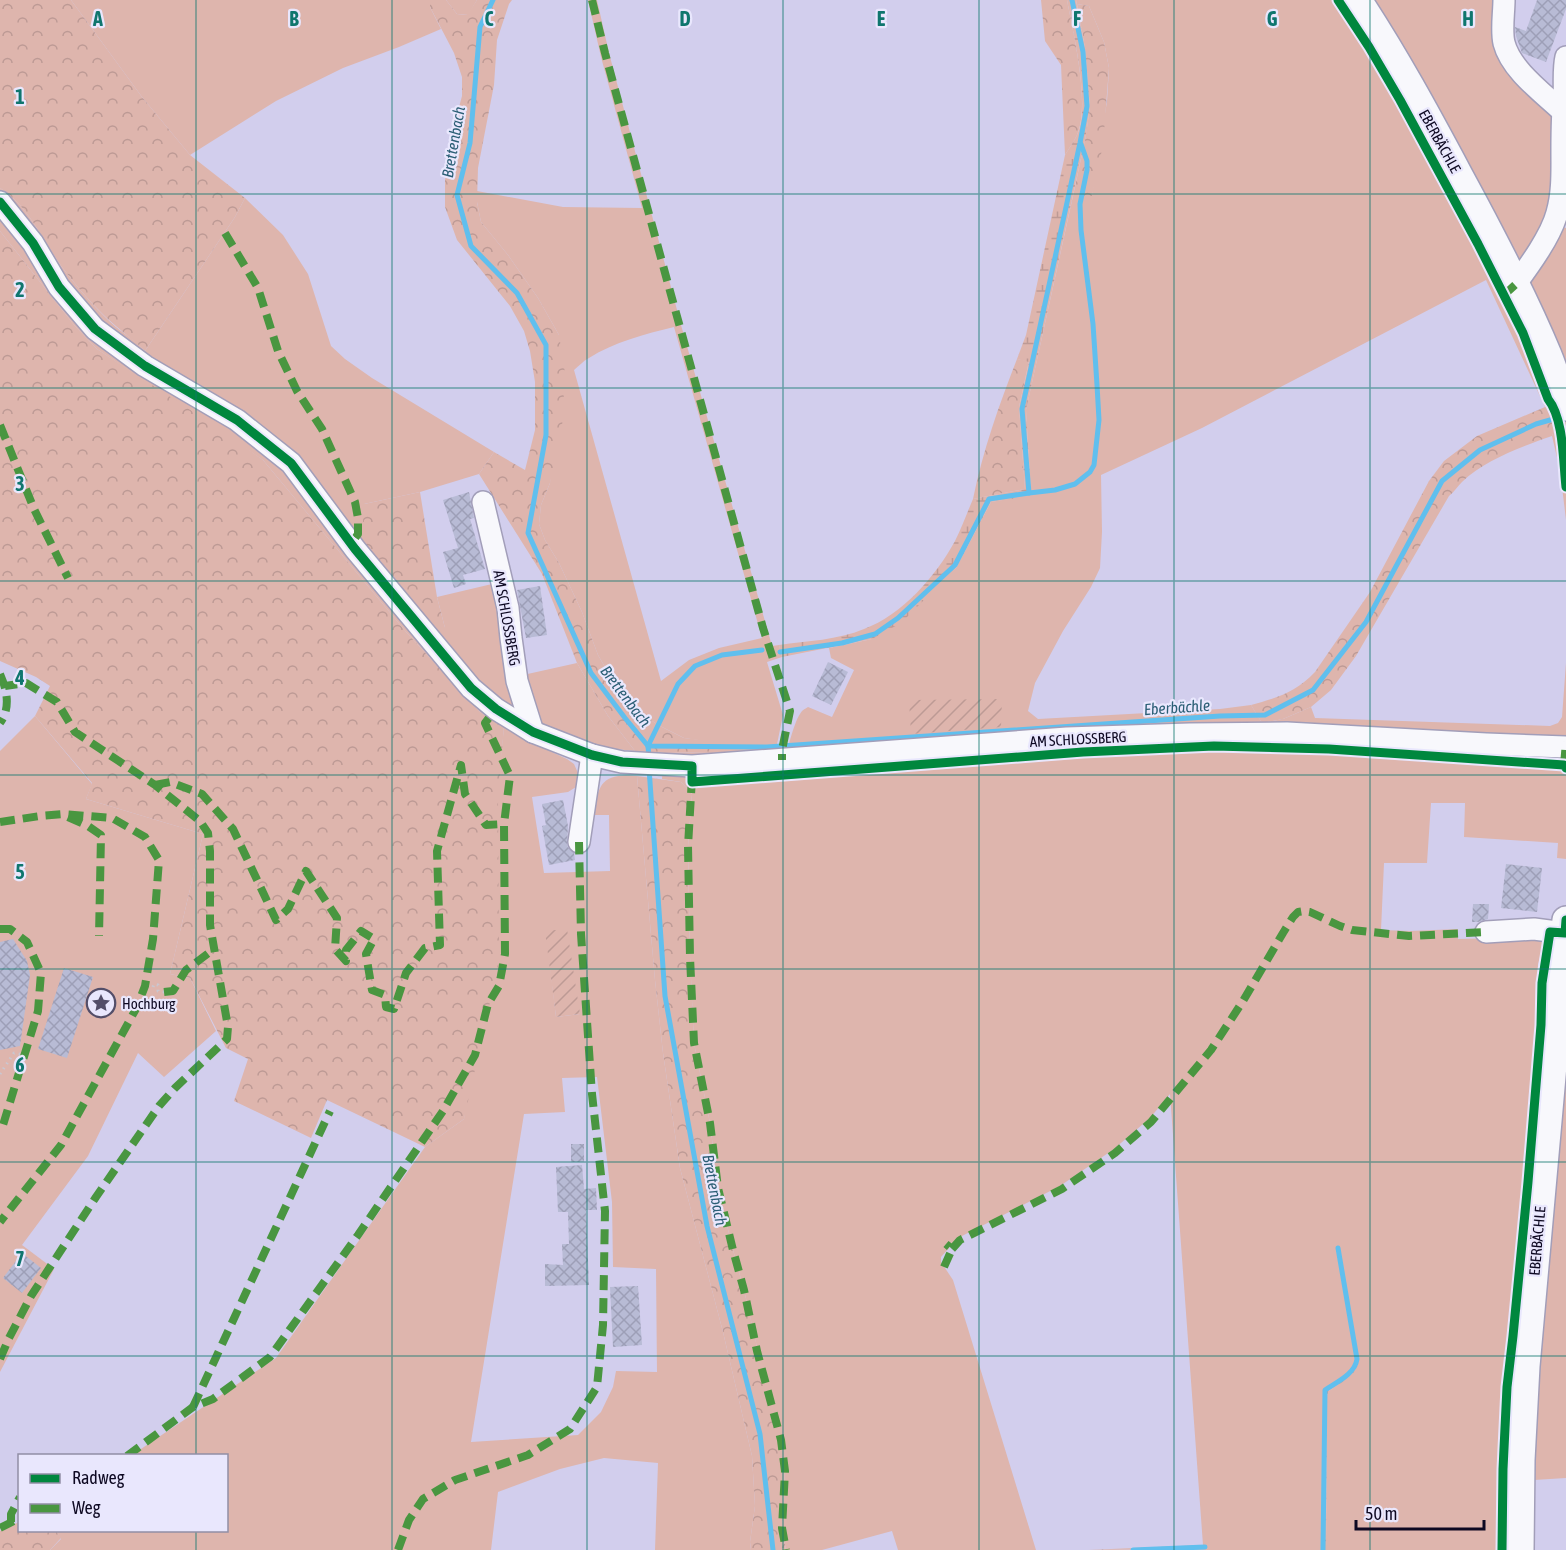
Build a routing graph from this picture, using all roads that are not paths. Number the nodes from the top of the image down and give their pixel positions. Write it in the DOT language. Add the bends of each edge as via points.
graph roads {
  1 [pos="1358,0"];
  2 [pos="1504,0"];
  3 [pos="1566,57"];
  4 [pos="1562,111"];
  5 [pos="0,202"];
  6 [pos="1515,285"];
  7 [pos="1565,404"];
  8 [pos="483,502"];
  9 [pos="533,732"];
  10 [pos="1566,747"];
  11 [pos="592,755"];
  12 [pos="579,842"];
  13 [pos="1566,929"];
  14 [pos="1486,932"];
  15 [pos="1520,1550"];
  1 -- 6 [label="main road, EBERBÄCHLE" via="1430,120"];
  2 -- 4 [label="street" via="1504,42 1509,55 1515,66"];
  3 -- 4 [label="street"];
  4 -- 6 [label="street" via="1557,215"];
  5 -- 9 [label="street, AM SCHLOSSBERG" via="33,243 59,287 95,330 145,366 237,420 291,463 355,549 471,688"];
  6 -- 7 [label="main road, EBERBÄCHLE"];
  8 -- 9 [label="street, AM SCHLOSSBERG" via="508,608 517,681"];
  9 -- 11 [label="street, AM SCHLOSSBERG"];
  10 -- 11 [label="street, AM SCHLOSSBERG" via="1287,733 1038,740 692,766 622,762"];
  11 -- 12 [label="street"];
  13 -- 14 [label="street, EBERBÄCHLE"];
  13 -- 15 [label="main road, EBERBÄCHLE" via="1526,1366"];
}
